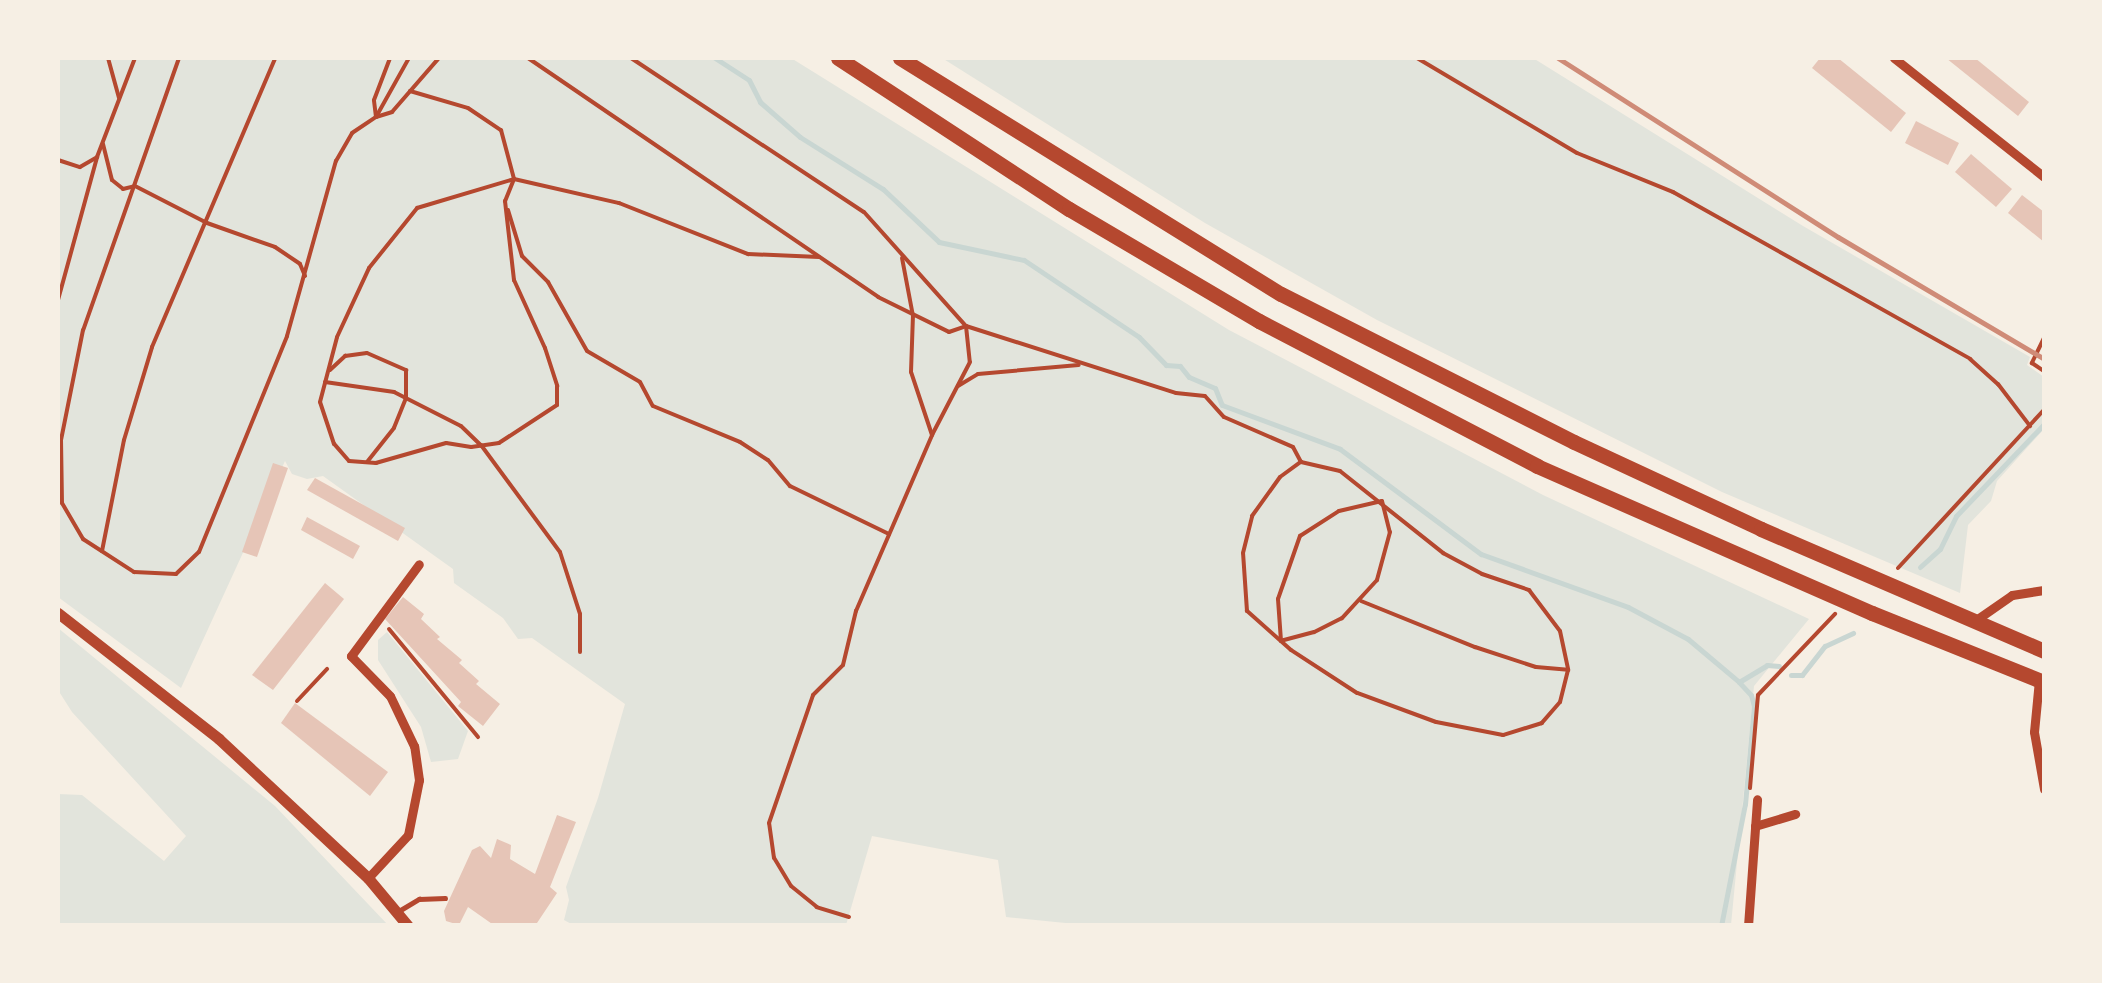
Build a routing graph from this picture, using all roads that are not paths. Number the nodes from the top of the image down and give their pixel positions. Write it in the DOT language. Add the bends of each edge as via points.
graph roads {
  1 [pos="838,58"];
  2 [pos="900,58"];
  3 [pos="1894,58"];
  4 [pos="2044,177"];
  5 [pos="419,564"];
  6 [pos="2044,590"];
  7 [pos="58,613"];
  8 [pos="1973,622"];
  9 [pos="2044,650"];
  10 [pos="2041,681"];
  11 [pos="2043,784"];
  12 [pos="1758,799"];
  13 [pos="1795,814"];
  14 [pos="1755,826"];
  15 [pos="368,878"];
  16 [pos="445,898"];
  17 [pos="398,912"];
  18 [pos="408,926"];
  19 [pos="1748,926"];
  1 -- 10 [label="highway" via="1227,302 1538,466"];
  2 -- 8 [label="highway" via="1280,294 1574,442"];
  3 -- 4 [label="street"];
  5 -- 15 [label="street" via="351,656 390,696 414,746 419,780 408,835"];
  6 -- 8 [label="street" via="2012,596"];
  7 -- 15 [label="street" via="219,738"];
  8 -- 9 [label="highway"];
  10 -- 11 [label="street" via="2034,732"];
  12 -- 14 [label="street"];
  13 -- 14 [label="street"];
  14 -- 19 [label="street"];
  15 -- 17 [label="street"];
  16 -- 17 [label="lane" via="419,899"];
  17 -- 18 [label="street"];
}
